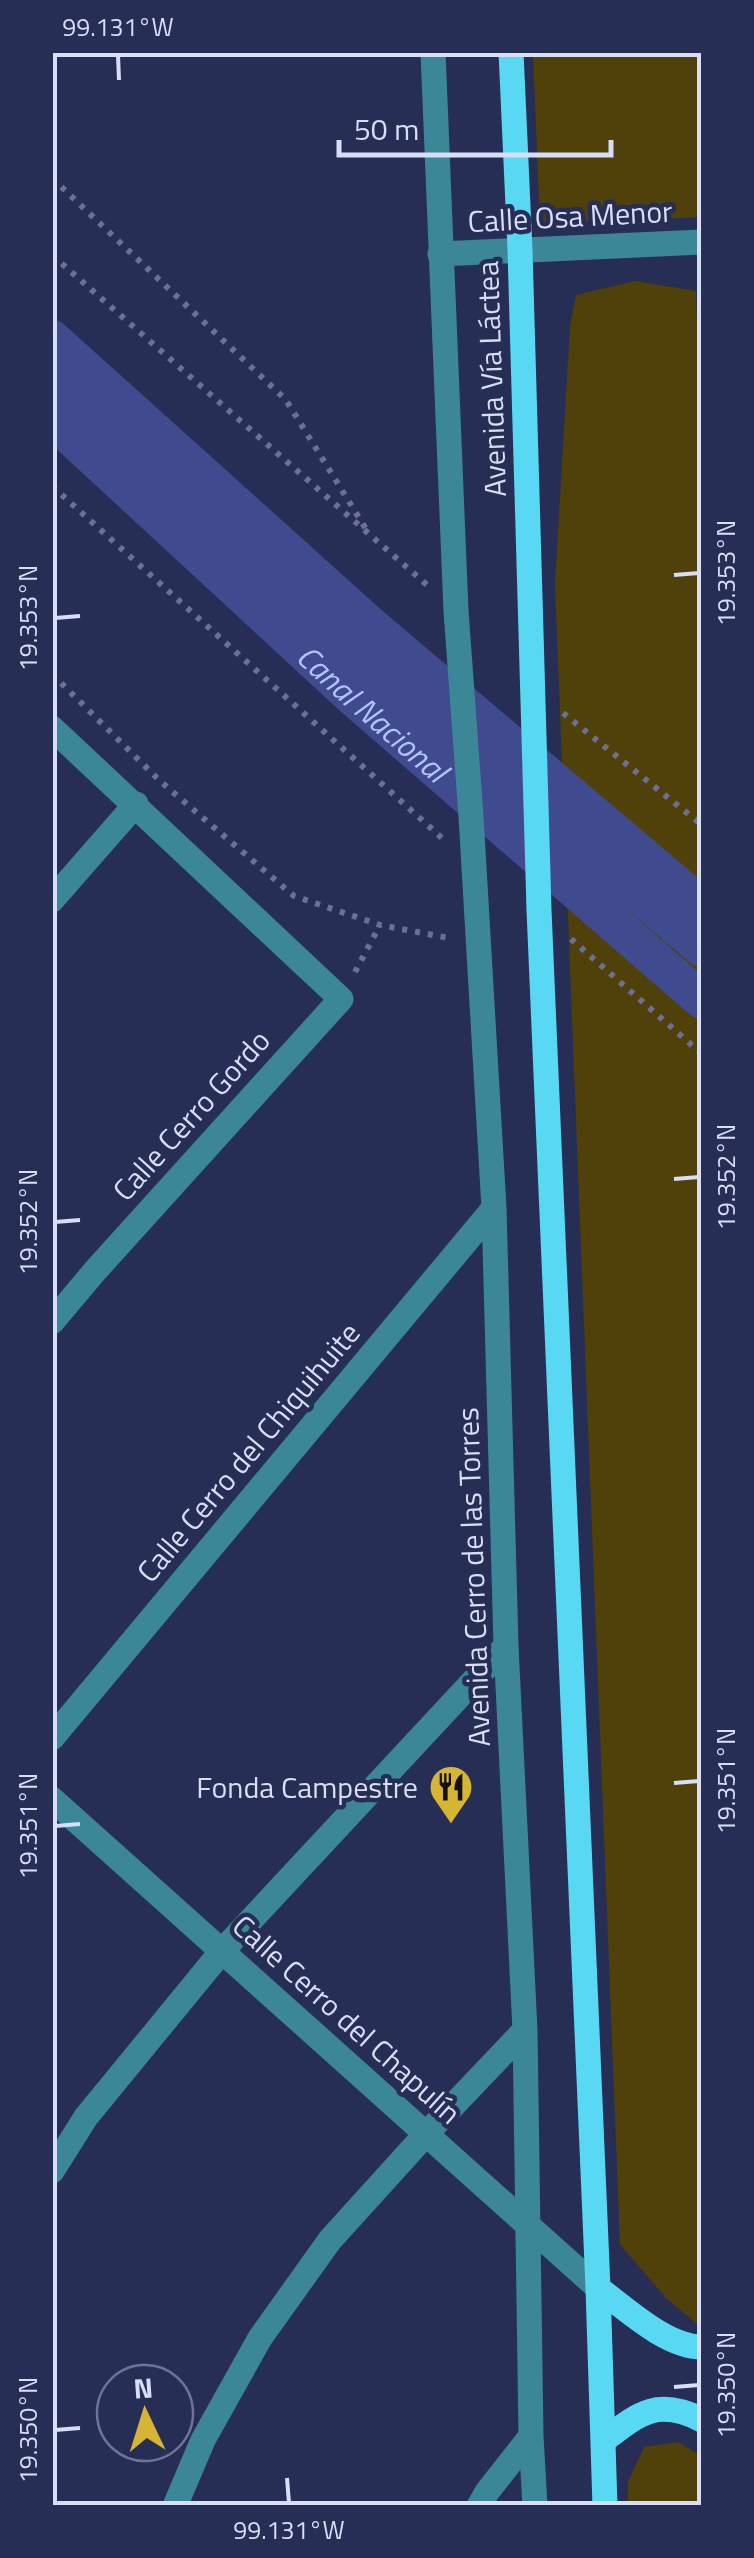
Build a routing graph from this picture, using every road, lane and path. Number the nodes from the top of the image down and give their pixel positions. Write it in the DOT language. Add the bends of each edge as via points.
graph roads {
  1 [pos="433,52"];
  2 [pos="512,52"];
  3 [pos="52,178"];
  4 [pos="702,242"];
  5 [pos="520,250"];
  6 [pos="440,254"];
  7 [pos="52,255"];
  8 [pos="52,486"];
  9 [pos="370,534"];
  10 [pos="456,611"];
  11 [pos="460,646"];
  12 [pos="52,674"];
  13 [pos="533,696"];
  14 [pos="52,728"];
  15 [pos="136,804"];
  16 [pos="702,826"];
  17 [pos="474,867"];
  18 [pos="52,900"];
  19 [pos="538,910"];
  20 [pos="380,924"];
  21 [pos="478,943"];
  22 [pos="340,998"];
  23 [pos="702,1054"];
  24 [pos="494,1208"];
  25 [pos="52,1322"];
  26 [pos="506,1646"];
  27 [pos="52,1738"];
  28 [pos="52,1799"];
  29 [pos="222,1951"];
  30 [pos="525,2030"];
  31 [pos="426,2134"];
  32 [pos="52,2171"];
  33 [pos="527,2223"];
  34 [pos="598,2288"];
  35 [pos="702,2347"];
  36 [pos="702,2420"];
  37 [pos="531,2436"];
  38 [pos="602,2441"];
  39 [pos="175,2506"];
  40 [pos="480,2506"];
  41 [pos="535,2506"];
  42 [pos="605,2506"];
  1 -- 6 [label="street, Avenida Vía Láctea"];
  2 -- 5 [label="main road, Avenida Vía Láctea"];
  3 -- 9 [label="path" via="286,400"];
  4 -- 5 [label="street, Calle Osa Menor"];
  5 -- 6 [label="street, Calle Osa Menor"];
  5 -- 13 [label="main road, Avenida Vía Láctea"];
  6 -- 10 [label="street, Avenida Vía Láctea"];
  7 -- 9 [label="path"];
  8 -- 17 [label="path"];
  9 -- 10 [label="path"];
  10 -- 11 [label="street, Avenida Vía Láctea"];
  11 -- 17 [label="street, Avenida Cerro de las Torres"];
  12 -- 20 [label="path" via="160,780 294,896"];
  13 -- 16 [label="path"];
  13 -- 19 [label="main road"];
  14 -- 15 [label="street"];
  15 -- 18 [label="street"];
  15 -- 22 [label="street"];
  17 -- 21 [label="street, Avenida Cerro de las Torres"];
  19 -- 23 [label="path"];
  19 -- 34 [label="main road"];
  20 -- 21 [label="path"];
  20 -- 22 [label="path"];
  21 -- 24 [label="street, Avenida Cerro de las Torres"];
  22 -- 25 [label="street, Calle Cerro Gordo"];
  24 -- 26 [label="street, Avenida Cerro de las Torres"];
  24 -- 27 [label="street, Calle Cerro del Chiquihuite"];
  26 -- 29 [label="street"];
  26 -- 30 [label="street, Avenida Cerro de las Torres"];
  28 -- 29 [label="street, Calle Cerro del Chapulín"];
  29 -- 31 [label="street, Calle Cerro del Chapulín"];
  29 -- 32 [label="street" via="86,2118"];
  30 -- 31 [label="street"];
  30 -- 33 [label="street, Avenida Cerro de las Torres"];
  31 -- 33 [label="street, Calle Cerro del Chapulín"];
  31 -- 39 [label="street" via="330,2240 260,2338"];
  33 -- 34 [label="street, Calle Cerro del Chapulín"];
  33 -- 37 [label="street, Avenida Cerro de las Torres"];
  34 -- 35 [label="main road" via="651,2327 688,2347"];
  34 -- 38 [label="main road"];
  36 -- 38 [label="main road" via="663,2408 635,2416"];
  37 -- 40 [label="street"];
  37 -- 41 [label="street, Avenida Cerro de las Torres"];
  38 -- 42 [label="main road"];
}
